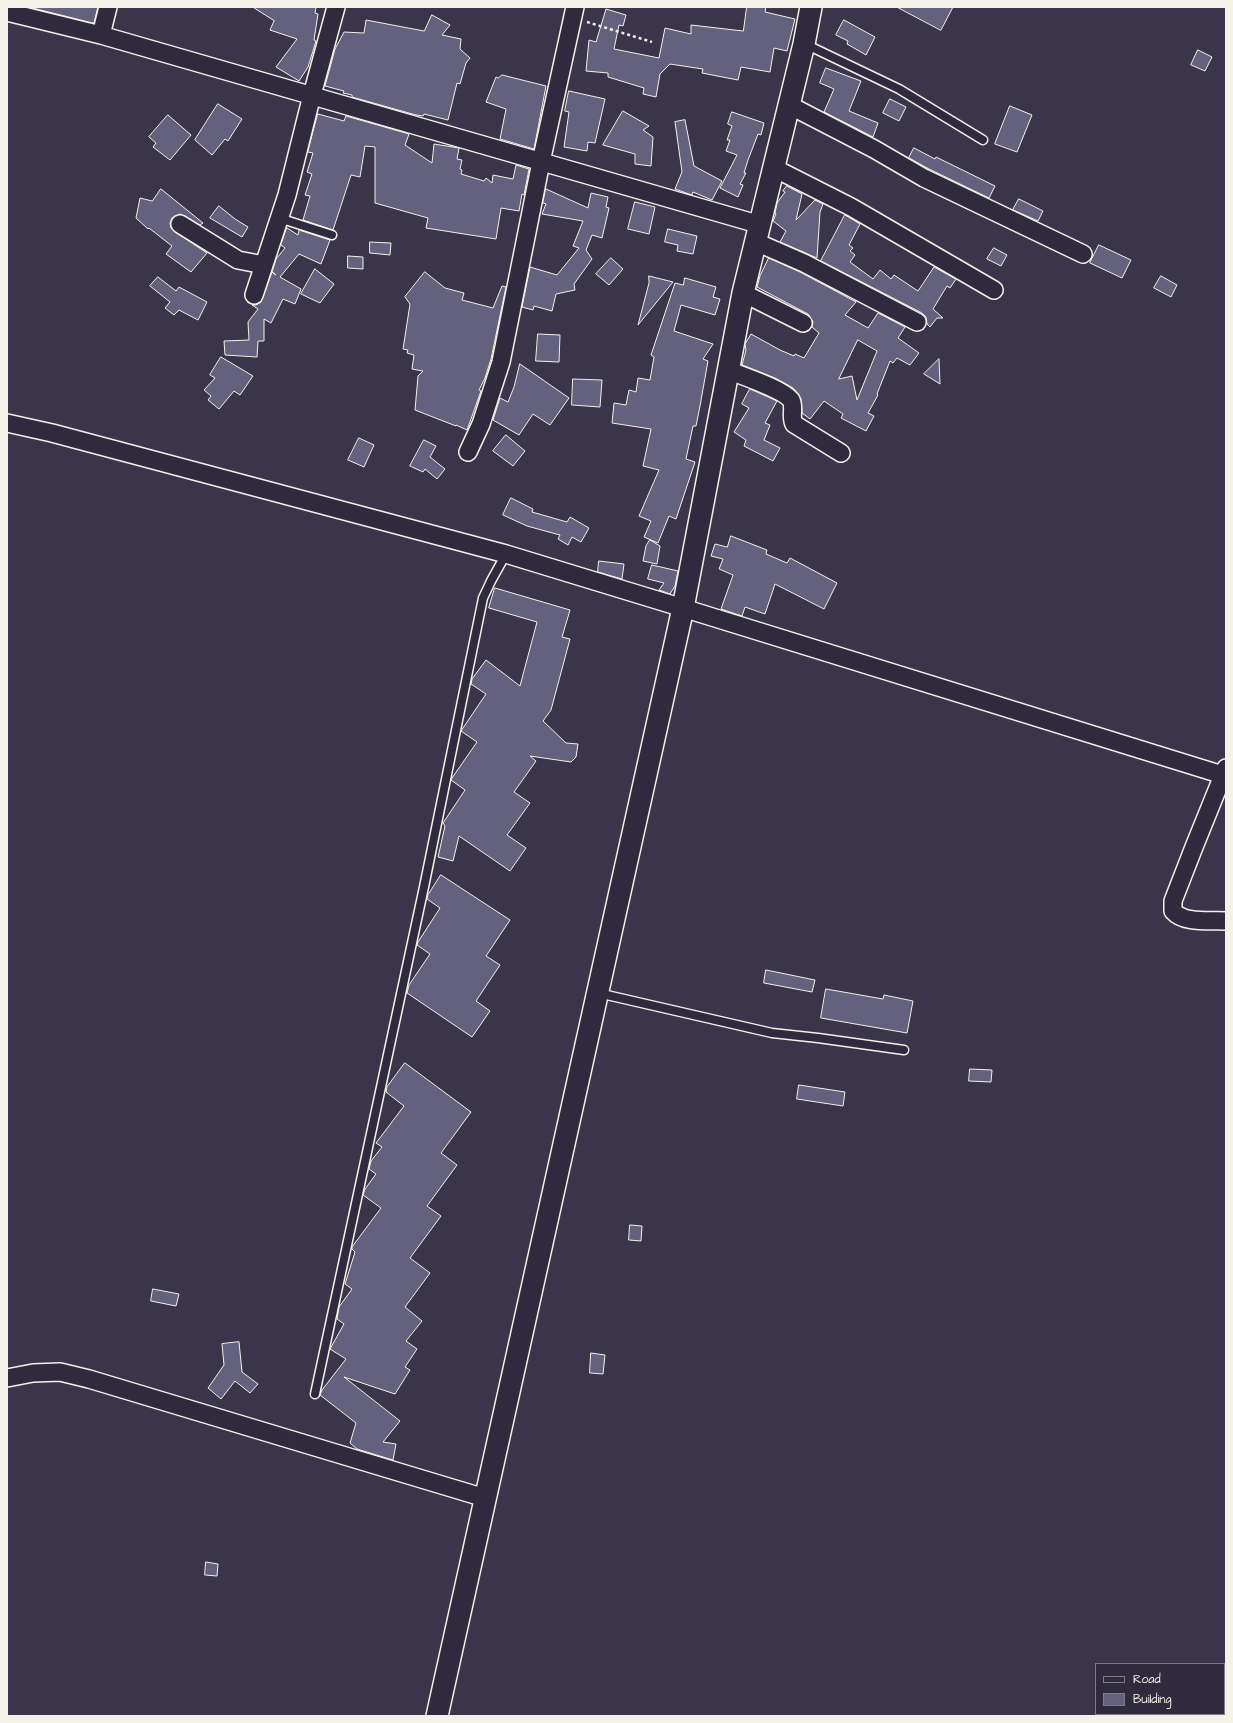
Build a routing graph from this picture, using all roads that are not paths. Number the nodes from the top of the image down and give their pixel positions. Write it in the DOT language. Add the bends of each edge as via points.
graph roads {
  1 [pos="108,7"];
  2 [pos="336,7"];
  3 [pos="811,7"];
  4 [pos="7,12"];
  5 [pos="573,12"];
  6 [pos="101,35"];
  7 [pos="804,44"];
  8 [pos="312,95"];
  9 [pos="789,105"];
  10 [pos="983,140"];
  11 [pos="541,162"];
  12 [pos="774,168"];
  13 [pos="279,218"];
  14 [pos="180,224"];
  15 [pos="759,233"];
  16 [pos="332,235"];
  17 [pos="1083,254"];
  18 [pos="264,265"];
  19 [pos="994,290"];
  20 [pos="743,292"];
  21 [pos="254,295"];
  22 [pos="916,322"];
  23 [pos="803,323"];
  24 [pos="728,370"];
  25 [pos="7,423"];
  26 [pos="468,452"];
  27 [pos="841,453"];
  28 [pos="506,554"];
  29 [pos="683,608"];
  30 [pos="1225,774"];
  31 [pos="1226,921"];
  32 [pos="598,993"];
  33 [pos="904,1050"];
  34 [pos="7,1378"];
  35 [pos="315,1394"];
  36 [pos="485,1498"];
  37 [pos="437,1716"];
  1 -- 6 [label="street"];
  2 -- 8 [label="street"];
  3 -- 7 [label="street"];
  4 -- 6 [label="street"];
  5 -- 11 [label="street"];
  6 -- 8 [label="street"];
  7 -- 9 [label="street"];
  7 -- 10 [label="lane" via="899,89"];
  8 -- 11 [label="street"];
  8 -- 13 [label="street"];
  9 -- 12 [label="street"];
  9 -- 17 [label="street" via="924,178"];
  11 -- 15 [label="street"];
  11 -- 26 [label="street" via="501,362"];
  12 -- 15 [label="street"];
  12 -- 19 [label="street" via="851,207"];
  13 -- 16 [label="lane"];
  13 -- 18 [label="street"];
  14 -- 18 [label="street" via="238,260"];
  15 -- 20 [label="street"];
  15 -- 22 [label="street" via="804,263"];
  18 -- 21 [label="street"];
  20 -- 23 [label="street"];
  20 -- 24 [label="street"];
  24 -- 27 [label="street" via="781,392 790,400 791,419 794,424"];
  24 -- 29 [label="street"];
  25 -- 28 [label="street"];
  28 -- 29 [label="street"];
  28 -- 35 [label="lane" via="483,598"];
  29 -- 30 [label="street"];
  29 -- 32 [label="street"];
  30 -- 31 [label="street" via="1184,874 1173,911 1177,916 1191,920"];
  32 -- 33 [label="lane" via="772,1034"];
  32 -- 36 [label="street"];
  34 -- 36 [label="street" via="60,1372 89,1379"];
  36 -- 37 [label="street"];
}
